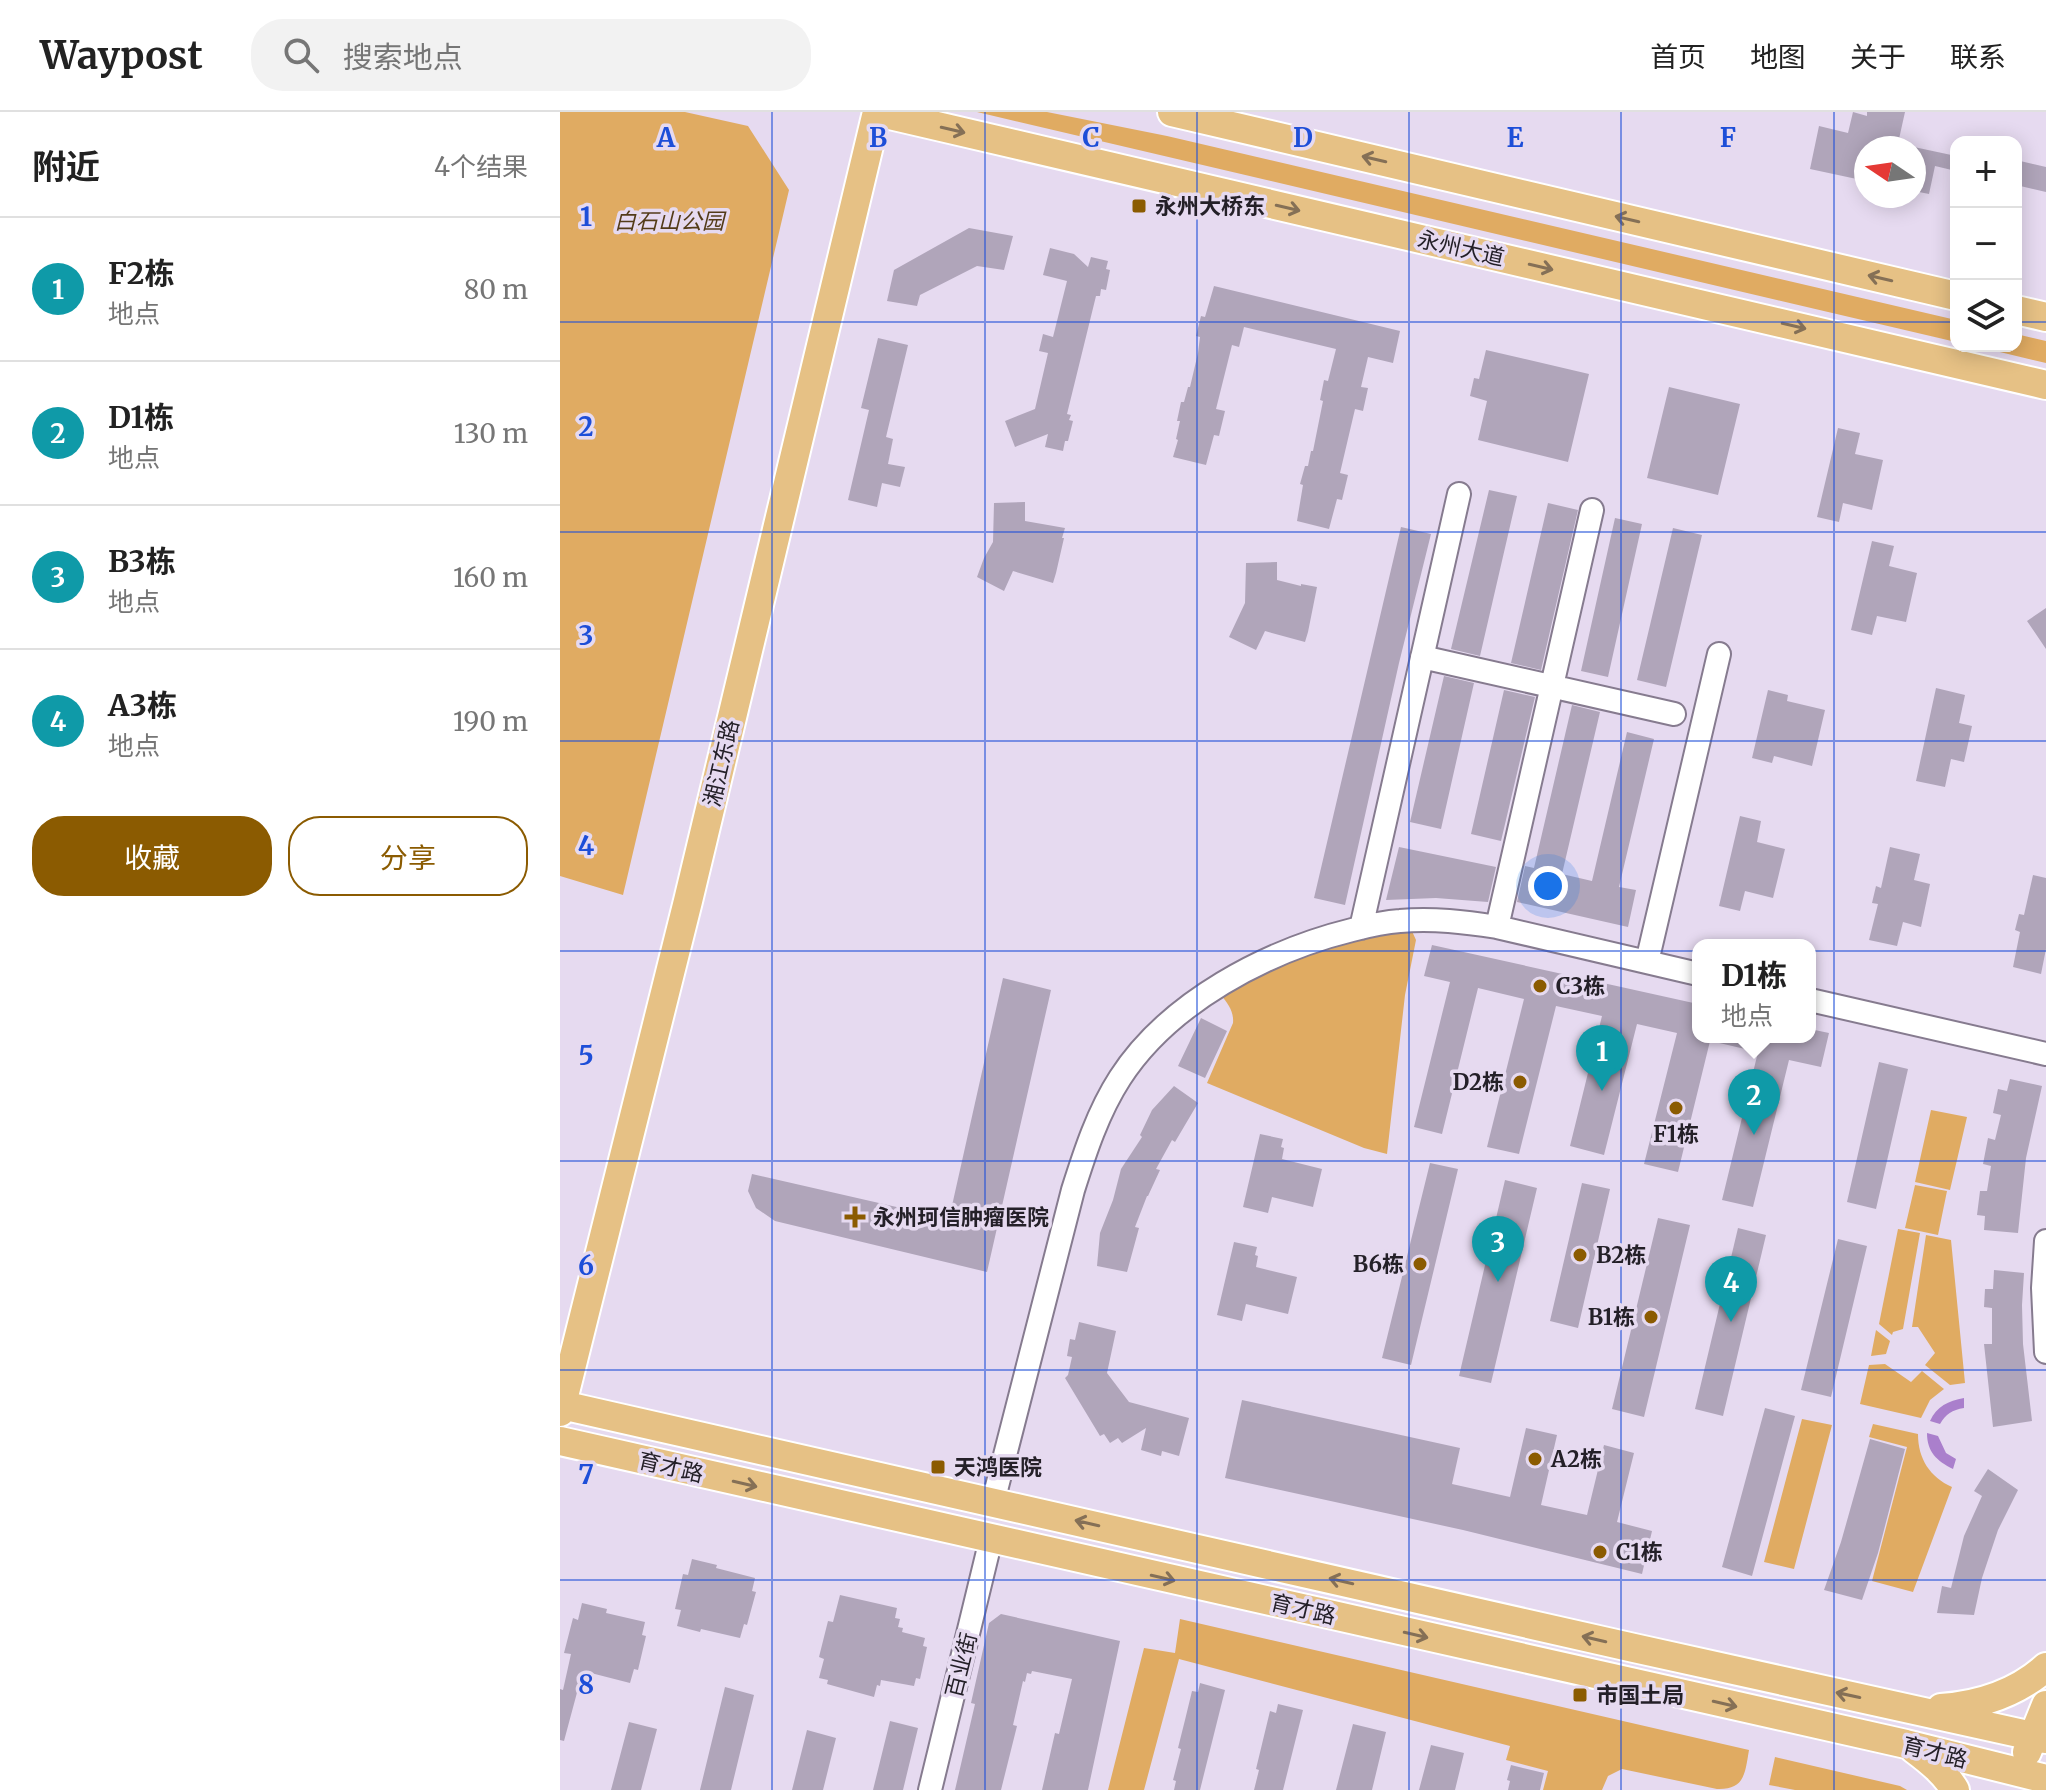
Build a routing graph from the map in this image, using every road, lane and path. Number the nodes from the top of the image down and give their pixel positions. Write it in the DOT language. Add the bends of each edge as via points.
graph roads {
  1 [pos="877,112"];
  2 [pos="1172,112"];
  3 [pos="1950,295"];
  4 [pos="2022,311"];
  5 [pos="2046,317"];
  6 [pos="2046,385"];
  7 [pos="1459,494"];
  8 [pos="1592,510"];
  9 [pos="1719,654"];
  10 [pos="1422,657"];
  11 [pos="1551,686"];
  12 [pos="1674,714"];
  13 [pos="1497,927"];
  14 [pos="1361,928"];
  15 [pos="1647,962"];
  16 [pos="1692,973"];
  17 [pos="1816,1001"];
  18 [pos="2046,1054"];
  19 [pos="2046,1241"];
  20 [pos="2046,1352"];
  21 [pos="561,1408"];
  22 [pos="560,1441"];
  23 [pos="993,1502"];
  24 [pos="991,1539"];
  25 [pos="2046,1667"];
  26 [pos="2046,1705"];
  27 [pos="1908,1708"];
  28 [pos="2040,1738"];
  29 [pos="1900,1743"];
  30 [pos="2026,1781"];
  31 [pos="930,1790"];
  32 [pos="1955,1790"];
  1 -- 6 [label="main road, 永州大道, one-way"];
  1 -- 21 [label="main road, 湘江东路"];
  3 -- 2 [label="main road, one-way"];
  4 -- 5 [label="main road"];
  7 -- 10 [label="street"];
  8 -- 11 [label="street"];
  9 -- 15 [label="street"];
  10 -- 11 [label="street"];
  10 -- 14 [label="street"];
  11 -- 12 [label="street"];
  11 -- 13 [label="street"];
  13 -- 14 [label="street" via="1430,920"];
  13 -- 15 [label="street"];
  14 -- 23 [label="street" via="1286,951 1235,976 1176,1017 1121,1077 1102,1111 1073,1190"];
  15 -- 16 [label="street"];
  17 -- 18 [label="street"];
  19 -- 20 [label="street"];
  21 -- 23 [label="main road, 育才路"];
  22 -- 24 [label="main road, 育才路, one-way"];
  27 -- 23 [label="main road, 育才路, one-way"];
  24 -- 29 [label="main road, 育才路, one-way"];
  24 -- 31 [label="street, 百业街"];
  25 -- 27 [label="main road" via="2022,1686 1968,1706"];
  26 -- 28 [label="main road"];
  27 -- 28 [label="main road, 育才路"];
  27 -- 29 [label="main road"];
  28 -- 30 [label="main road"];
  29 -- 30 [label="main road, 育才路"];
  29 -- 32 [label="main road" via="1931,1762"];
}
